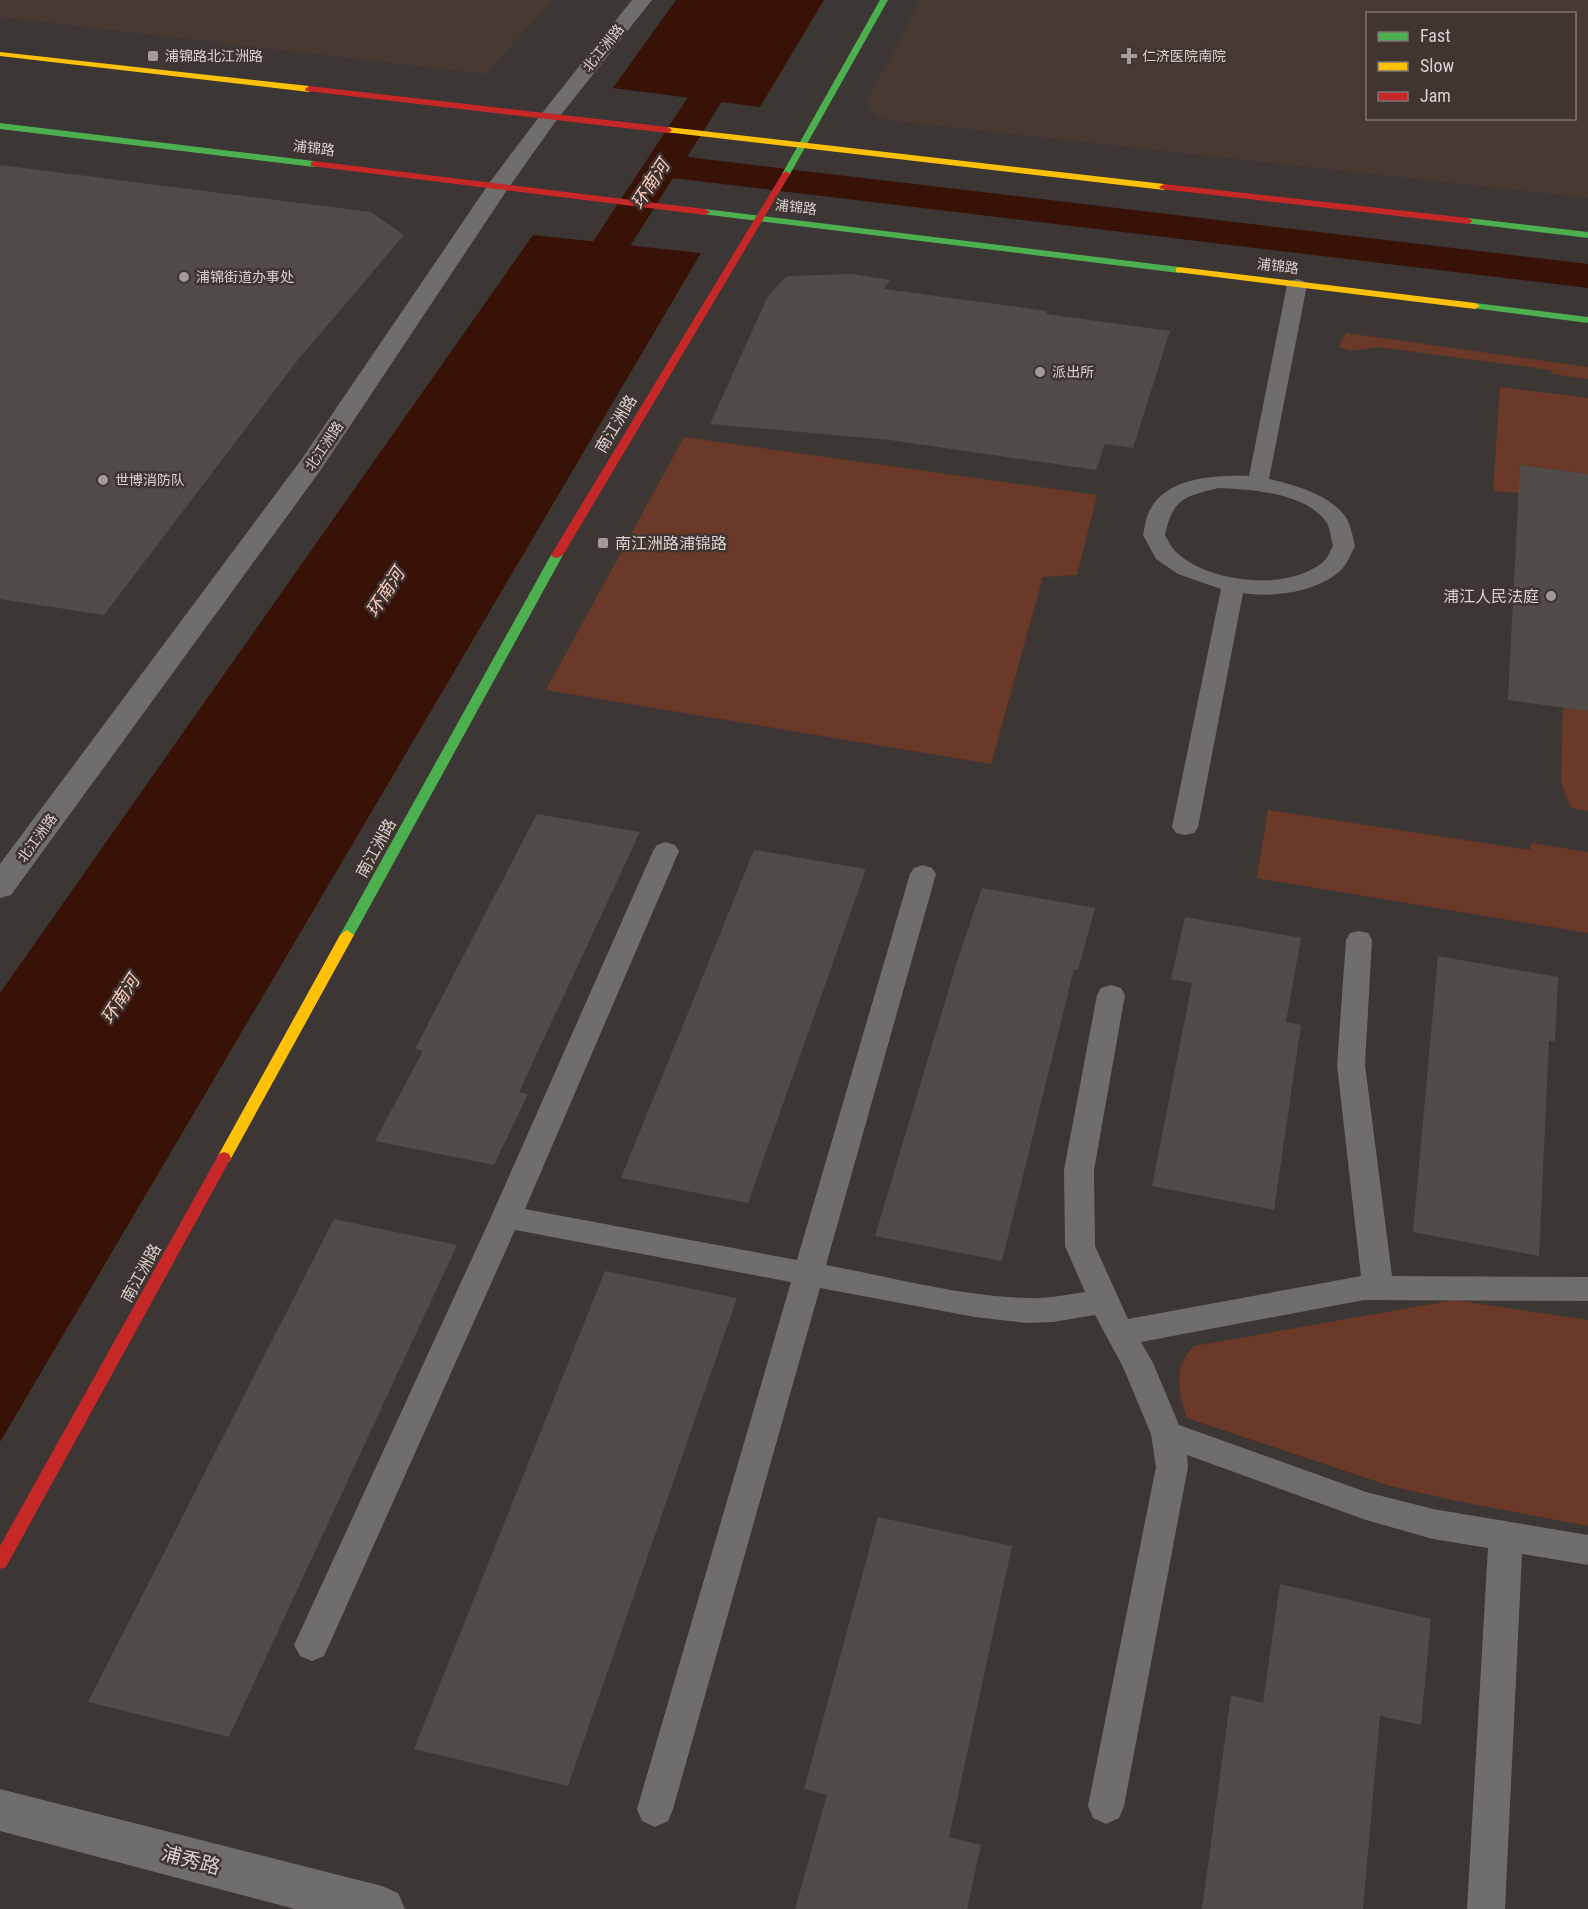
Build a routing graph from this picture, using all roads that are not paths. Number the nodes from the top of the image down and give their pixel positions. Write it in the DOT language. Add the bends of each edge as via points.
graph roads {
  1 [pos="642,0"];
  2 [pos="884,0"];
  3 [pos="0,54"];
  4 [pos="549,117"];
  5 [pos="0,126"];
  6 [pos="799,152"];
  7 [pos="498,187"];
  8 [pos="761,219"];
  9 [pos="1588,235"];
  10 [pos="1297,285"];
  11 [pos="1588,320"];
  12 [pos="1258,483"];
  13 [pos="1233,585"];
  14 [pos="1185,827"];
  15 [pos="666,851"];
  16 [pos="923,874"];
  17 [pos="0,887"];
  18 [pos="1359,940"];
  19 [pos="1111,995"];
  20 [pos="506,1217"];
  21 [pos="810,1272"];
  22 [pos="1378,1287"];
  23 [pos="1588,1289"];
  24 [pos="1105,1301"];
  25 [pos="1119,1333"];
  26 [pos="1167,1434"];
  27 [pos="1506,1536"];
  28 [pos="1588,1550"];
  29 [pos="0,1562"];
  30 [pos="312,1645"];
  31 [pos="1106,1806"];
  32 [pos="655,1809"];
  33 [pos="0,1810"];
  34 [pos="381,1909"];
  35 [pos="1486,1909"];
  1 -- 4 [label="street, 北江洲路"];
  2 -- 6 [label="main road, 南江洲路"];
  3 -- 4 [label="main road"];
  4 -- 6 [label="main road" via="750,140"];
  4 -- 7 [label="street, 北江洲路"];
  5 -- 7 [label="main road, 浦锦路"];
  6 -- 8 [label="main road, 南江洲路"];
  6 -- 9 [label="main road"];
  7 -- 8 [label="main road, 浦锦路"];
  7 -- 17 [label="street, 北江洲路" via="311,465"];
  8 -- 10 [label="main road, 浦锦路"];
  8 -- 29 [label="main road, 南江洲路" via="566,538"];
  10 -- 11 [label="main road, 浦锦路"];
  10 -- 12 [label="lane"];
  12 -- 13 [label="lane" via="1218,482 1186,490 1164,504 1154,521 1156,541 1166,555 1192,574"];
  12 -- 13 [label="lane" via="1289,490 1319,505 1337,521 1344,546 1333,566 1314,579 1264,589"];
  13 -- 14 [label="lane"];
  15 -- 20 [label="lane"];
  16 -- 21 [label="lane"];
  18 -- 22 [label="lane" via="1351,1065"];
  19 -- 24 [label="lane" via="1079,1170 1080,1246"];
  20 -- 21 [label="lane"];
  20 -- 30 [label="lane"];
  21 -- 24 [label="lane" via="975,1305 1026,1311"];
  21 -- 32 [label="lane"];
  22 -- 23 [label="lane"];
  22 -- 25 [label="lane"];
  24 -- 25 [label="lane"];
  25 -- 26 [label="lane" via="1137,1363"];
  26 -- 27 [label="lane" via="1366,1506 1433,1524"];
  26 -- 31 [label="lane" via="1172,1467 1166,1508"];
  27 -- 28 [label="lane"];
  27 -- 35 [label="lane"];
  33 -- 34 [label="street, 浦秀路"];
}
